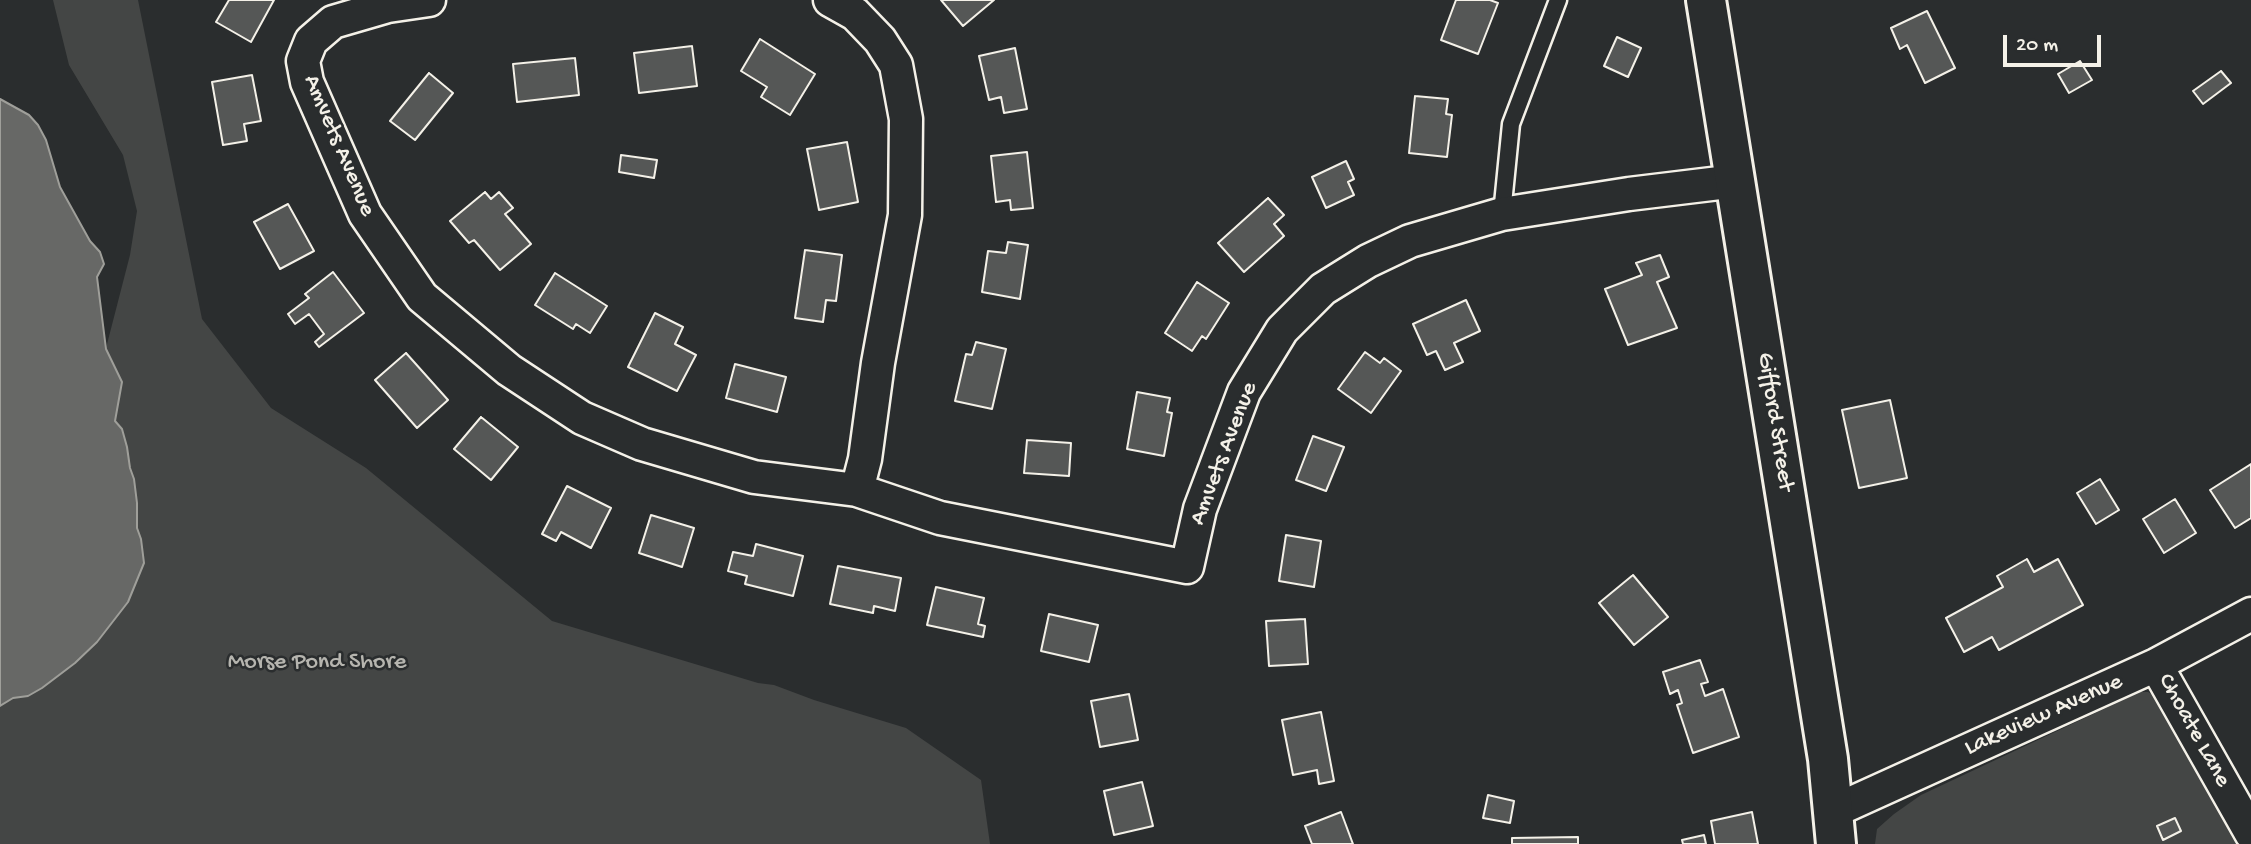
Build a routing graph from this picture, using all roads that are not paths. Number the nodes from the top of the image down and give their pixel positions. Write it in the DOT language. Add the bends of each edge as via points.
graph roads {
  1 [pos="429,0"];
  2 [pos="831,0"];
  3 [pos="1558,0"];
  4 [pos="1706,0"];
  5 [pos="1736,181"];
  6 [pos="1502,214"];
  7 [pos="857,490"];
  8 [pos="2251,614"];
  9 [pos="2156,665"];
  10 [pos="1835,828"];
  11 [pos="2251,833"];
  1 -- 7 [label="street, Amvets Avenue" via="333,22 311,41 303,61 307,82 365,214 422,297 509,370 606,429 754,477"];
  2 -- 7 [label="street" via="855,15 896,65 906,119 905,215"];
  3 -- 6 [label="lane" via="1511,124"];
  4 -- 5 [label="main road, Gifford Street"];
  5 -- 6 [label="street, Amvets Avenue"];
  5 -- 10 [label="main road, Gifford Street" via="1828,759"];
  6 -- 7 [label="street, Amvets Avenue" via="1410,241 1368,261 1323,289 1282,330 1244,392 1200,509 1187,567 940,518"];
  8 -- 9 [label="street, Lakeview Avenue"];
  9 -- 10 [label="street, Lakeview Avenue"];
  9 -- 11 [label="street, Choate Lane"];
}
